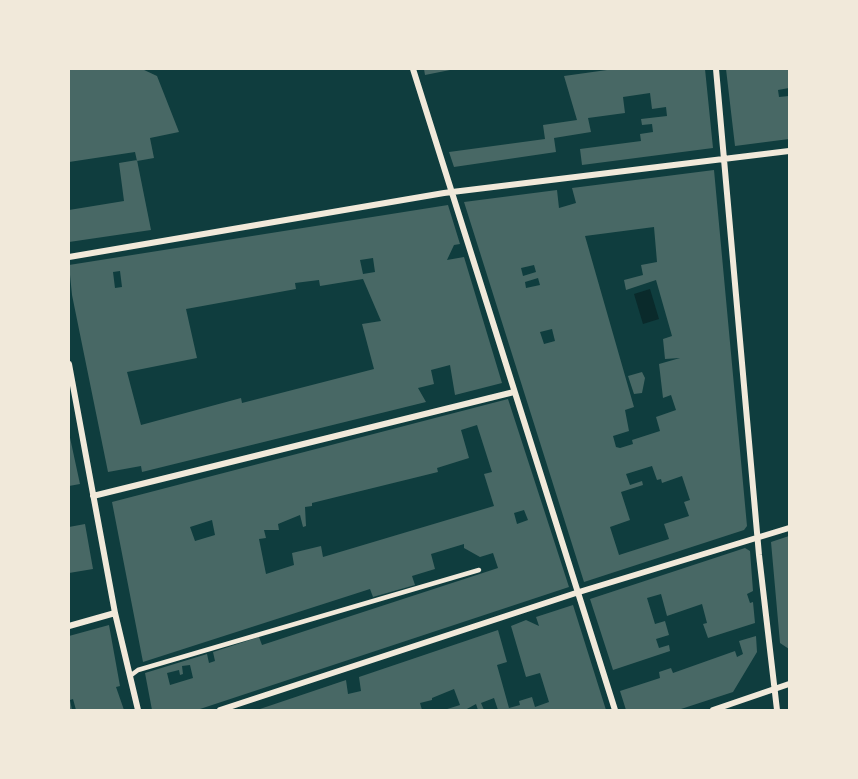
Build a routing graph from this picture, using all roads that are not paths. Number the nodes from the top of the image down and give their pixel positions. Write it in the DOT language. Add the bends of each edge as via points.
graph roads {
  1 [pos="413,69"];
  2 [pos="716,69"];
  3 [pos="789,151"];
  4 [pos="724,159"];
  5 [pos="452,192"];
  6 [pos="69,257"];
  7 [pos="69,364"];
  8 [pos="514,392"];
  9 [pos="93,496"];
  10 [pos="789,528"];
  11 [pos="758,537"];
  12 [pos="479,570"];
  13 [pos="579,592"];
  14 [pos="115,613"];
  15 [pos="69,626"];
  16 [pos="130,676"];
  17 [pos="789,684"];
  18 [pos="773,690"];
  19 [pos="138,710"];
  20 [pos="220,710"];
  21 [pos="615,710"];
  22 [pos="713,710"];
  23 [pos="777,710"];
  1 -- 5 [label="street"];
  2 -- 4 [label="street"];
  3 -- 4 [label="street"];
  4 -- 5 [label="street"];
  4 -- 11 [label="street"];
  5 -- 6 [label="street"];
  5 -- 8 [label="street"];
  7 -- 9 [label="street"];
  8 -- 9 [label="street"];
  8 -- 13 [label="street"];
  9 -- 14 [label="street"];
  10 -- 11 [label="street"];
  11 -- 13 [label="street"];
  11 -- 18 [label="street"];
  12 -- 16 [label="lane" via="138,670"];
  13 -- 20 [label="street"];
  13 -- 21 [label="street"];
  14 -- 15 [label="street"];
  14 -- 16 [label="street"];
  16 -- 19 [label="street"];
  17 -- 18 [label="street"];
  18 -- 22 [label="street"];
  18 -- 23 [label="street"];
}
